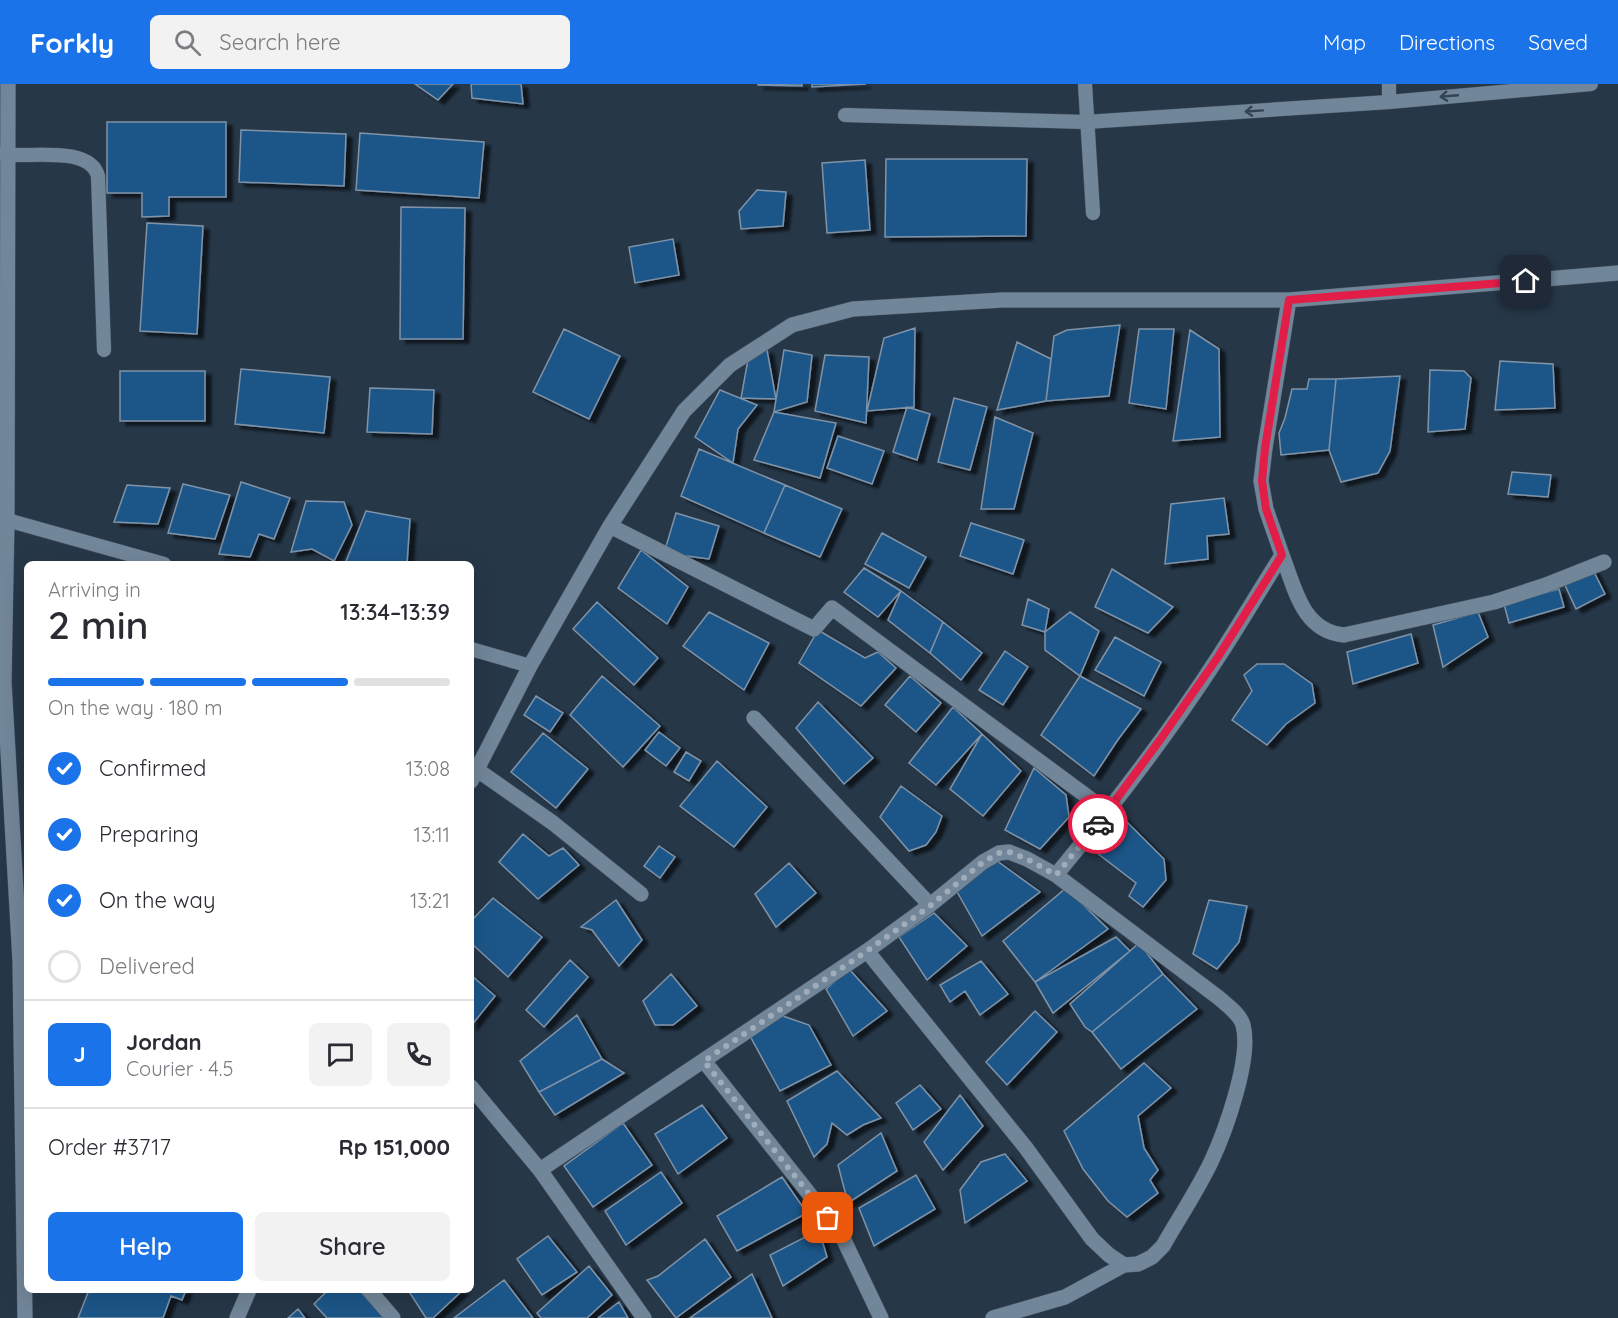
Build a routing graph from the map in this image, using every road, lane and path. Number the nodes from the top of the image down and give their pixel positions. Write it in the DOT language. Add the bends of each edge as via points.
graph roads {
  1 [pos="9,84"];
  2 [pos="1085,84"];
  3 [pos="1389,84"];
  4 [pos="1591,84"];
  5 [pos="1389,102"];
  6 [pos="845,115"];
  7 [pos="1086,122"];
  8 [pos="4,155"];
  9 [pos="1093,213"];
  10 [pos="3,255"];
  11 [pos="1618,273"];
  12 [pos="1289,300"];
  13 [pos="104,350"];
  14 [pos="7,520"];
  15 [pos="610,526"];
  16 [pos="1282,555"];
  17 [pos="153,561"];
  18 [pos="1604,562"];
  19 [pos="474,650"];
  20 [pos="530,666"];
  21 [pos="2,682"];
  22 [pos="754,718"];
  23 [pos="474,775"];
  24 [pos="1108,812"];
  25 [pos="1056,875"];
  26 [pos="641,894"];
  27 [pos="930,906"];
  28 [pos="867,951"];
  29 [pos="24,962"];
  30 [pos="704,1061"];
  31 [pos="474,1091"];
  32 [pos="540,1170"];
  33 [pos="1124,1265"];
  34 [pos="25,1293"];
  35 [pos="248,1293"];
  36 [pos="372,1293"];
  37 [pos="25,1318"];
  38 [pos="237,1318"];
  39 [pos="393,1318"];
  40 [pos="644,1318"];
  41 [pos="881,1318"];
  42 [pos="993,1318"];
  1 -- 8 [label="street"];
  2 -- 7 [label="lane"];
  3 -- 5 [label="lane"];
  4 -- 5 [label="lane, one-way"];
  5 -- 7 [label="lane, one-way"];
  6 -- 7 [label="lane"];
  7 -- 9 [label="lane"];
  8 -- 10 [label="street"];
  8 -- 13 [label="lane" via="82,159 96,171"];
  10 -- 14 [label="street"];
  11 -- 12 [label="street"];
  12 -- 15 [label="street" via="1002,300 853,309 792,325 730,365 684,411"];
  12 -- 16 [label="street" via="1262,481 1266,509"];
  14 -- 17 [label="lane"];
  14 -- 21 [label="street"];
  15 -- 20 [label="street"];
  15 -- 24 [label="street" via="814,629 831,608"];
  16 -- 18 [label="street" via="1311,620 1332,634 1344,635 1494,602"];
  16 -- 24 [label="street" via="1218,657"];
  19 -- 20 [label="lane"];
  20 -- 23 [label="street"];
  21 -- 29 [label="street"];
  22 -- 27 [label="street"];
  23 -- 26 [label="street" via="553,823"];
  24 -- 25 [label="street"];
  25 -- 27 [label="street" via="1009,852 999,853"];
  25 -- 33 [label="street" via="1219,998 1243,1026 1242,1067 1211,1162 1163,1246 1138,1264"];
  27 -- 28 [label="street"];
  28 -- 30 [label="street"];
  28 -- 33 [label="street" via="1026,1148 1092,1239"];
  30 -- 32 [label="street"];
  30 -- 41 [label="street" via="840,1234"];
  31 -- 32 [label="street"];
  32 -- 40 [label="street"];
  33 -- 42 [label="street" via="1065,1297"];
  34 -- 37 [label="street"];
  35 -- 38 [label="street"];
  36 -- 39 [label="street"];
}
